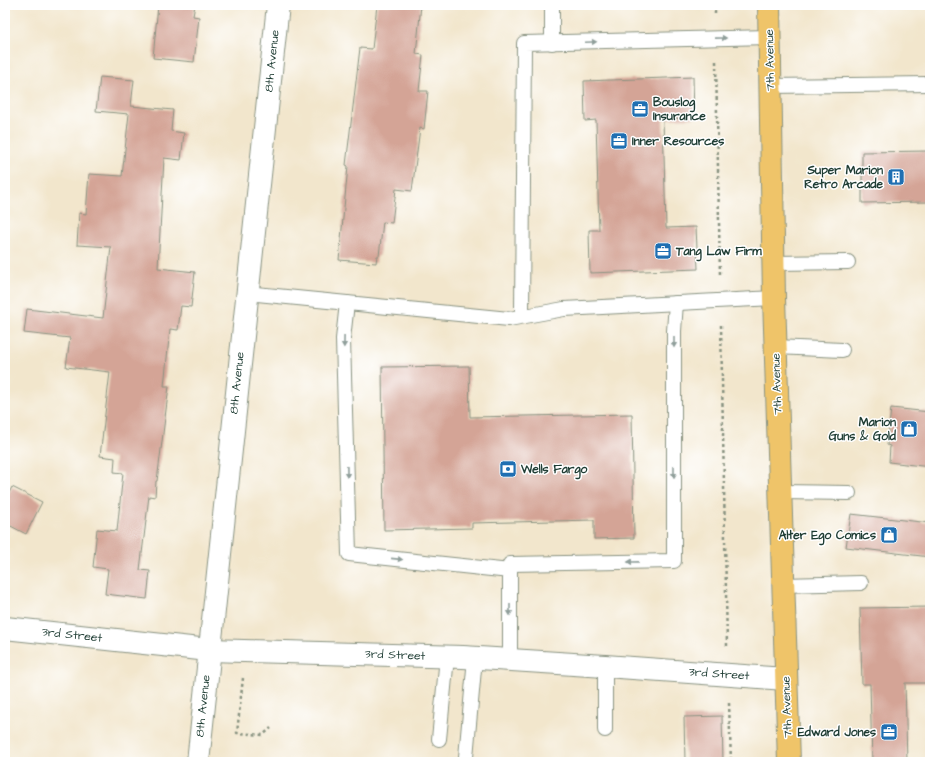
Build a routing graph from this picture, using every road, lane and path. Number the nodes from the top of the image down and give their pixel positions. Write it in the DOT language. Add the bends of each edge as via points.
graph roads {
  1 [pos="278,5"];
  2 [pos="552,5"];
  3 [pos="715,5"];
  4 [pos="769,5"];
  5 [pos="770,37"];
  6 [pos="716,38"];
  7 [pos="552,43"];
  8 [pos="930,84"];
  9 [pos="770,86"];
  10 [pos="848,262"];
  11 [pos="774,263"];
  12 [pos="247,293"];
  13 [pos="774,298"];
  14 [pos="720,301"];
  15 [pos="347,303"];
  16 [pos="676,303"];
  17 [pos="522,316"];
  18 [pos="776,347"];
  19 [pos="842,350"];
  20 [pos="781,492"];
  21 [pos="850,493"];
  22 [pos="510,564"];
  23 [pos="861,583"];
  24 [pos="784,585"];
  25 [pos="5,628"];
  26 [pos="727,647"];
  27 [pos="209,650"];
  28 [pos="447,657"];
  29 [pos="475,658"];
  30 [pos="510,660"];
  31 [pos="605,666"];
  32 [pos="244,674"];
  33 [pos="786,679"];
  34 [pos="729,698"];
  35 [pos="271,728"];
  36 [pos="604,730"];
  37 [pos="439,739"];
  38 [pos="198,762"];
  39 [pos="467,762"];
  40 [pos="731,762"];
  41 [pos="789,762"];
  1 -- 12 [label="street, 8th Avenue"];
  2 -- 7 [label="lane"];
  3 -- 6 [label="path"];
  4 -- 5 [label="main road, 7th Avenue"];
  6 -- 5 [label="lane, one-way"];
  5 -- 9 [label="main road, 7th Avenue"];
  7 -- 6 [label="lane, one-way"];
  6 -- 14 [label="path"];
  7 -- 17 [label="lane" via="524,43"];
  8 -- 9 [label="lane"];
  9 -- 11 [label="main road, 7th Avenue"];
  10 -- 11 [label="lane"];
  11 -- 13 [label="main road, 7th Avenue"];
  12 -- 15 [label="lane"];
  12 -- 27 [label="street, 8th Avenue"];
  13 -- 14 [label="lane"];
  13 -- 18 [label="main road, 7th Avenue"];
  14 -- 16 [label="lane"];
  14 -- 26 [label="path"];
  15 -- 17 [label="lane" via="509,318"];
  15 -- 30 [label="lane, one-way" via="343,339 348,554 510,571"];
  16 -- 17 [label="lane" via="564,309"];
  16 -- 22 [label="lane, one-way" via="674,561"];
  18 -- 19 [label="lane"];
  18 -- 20 [label="main road, 7th Avenue"];
  20 -- 21 [label="lane"];
  20 -- 24 [label="main road, 7th Avenue"];
  23 -- 24 [label="lane"];
  24 -- 33 [label="main road, 7th Avenue"];
  25 -- 27 [label="street, 3rd Street"];
  27 -- 28 [label="street, 3rd Street"];
  27 -- 38 [label="street, 8th Avenue"];
  28 -- 29 [label="street, 3rd Street"];
  28 -- 37 [label="lane"];
  29 -- 30 [label="street, 3rd Street"];
  29 -- 39 [label="lane"];
  30 -- 31 [label="street, 3rd Street"];
  31 -- 33 [label="street, 3rd Street"];
  31 -- 36 [label="lane"];
  32 -- 35 [label="path" via="237,733 263,735"];
  33 -- 41 [label="main road, 7th Avenue"];
  34 -- 40 [label="path"];
}
